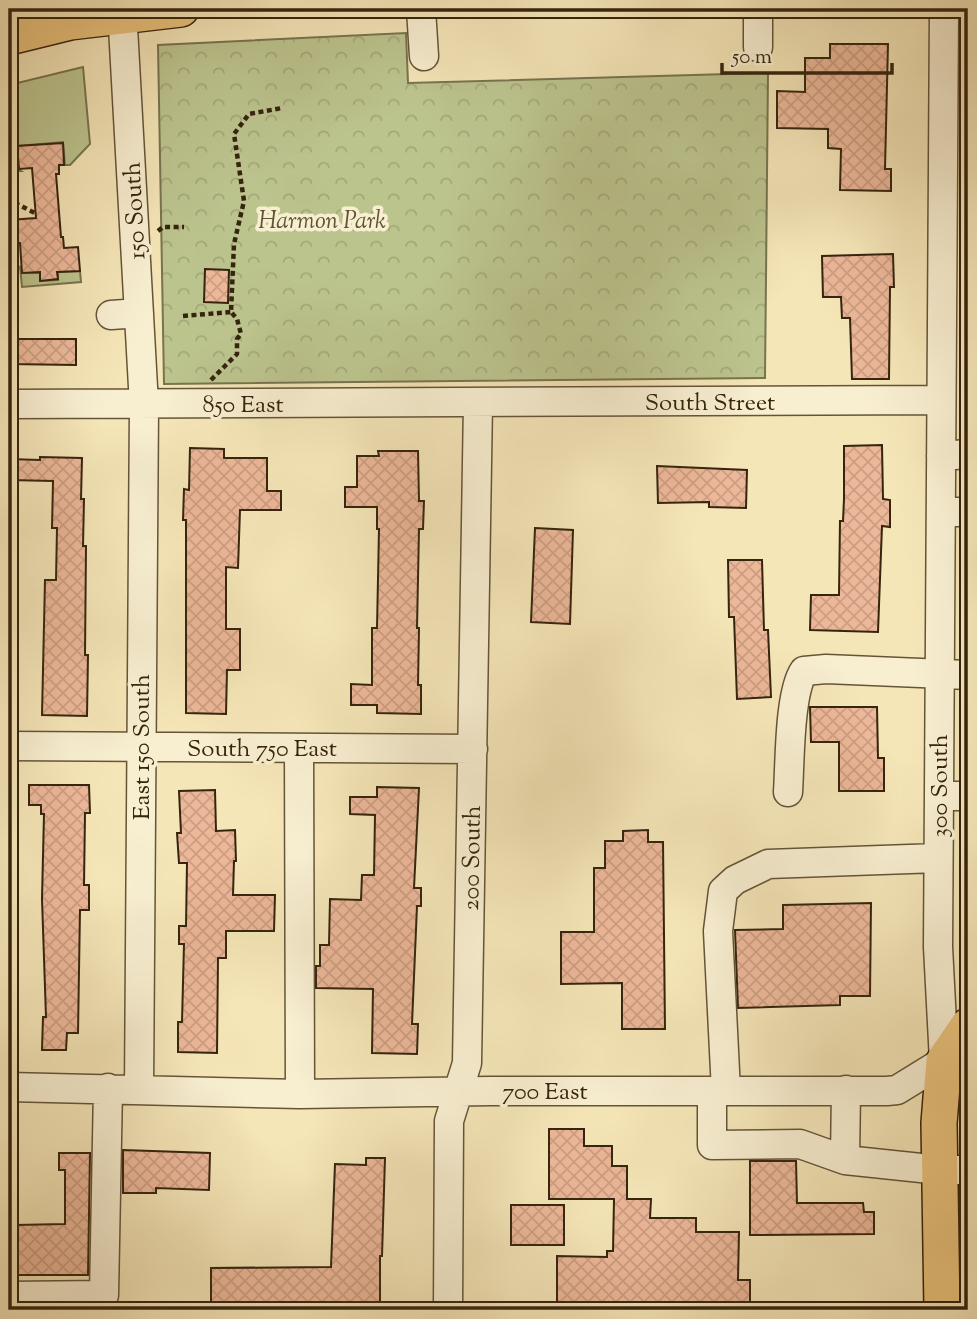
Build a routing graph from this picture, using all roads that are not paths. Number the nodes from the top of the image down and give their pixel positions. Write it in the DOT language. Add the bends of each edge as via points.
graph roads {
  1 [pos="181,9"];
  2 [pos="421,9"];
  3 [pos="758,9"];
  4 [pos="944,9"];
  5 [pos="123,13"];
  6 [pos="9,37"];
  7 [pos="758,47"];
  8 [pos="424,56"];
  9 [pos="139,313"];
  10 [pos="111,314"];
  11 [pos="942,400"];
  12 [pos="478,403"];
  13 [pos="9,404"];
  14 [pos="144,405"];
  15 [pos="955,455"];
  16 [pos="954,512"];
  17 [pos="940,675"];
  18 [pos="968,675"];
  19 [pos="9,746"];
  20 [pos="140,747"];
  21 [pos="299,748"];
  22 [pos="473,750"];
  23 [pos="788,792"];
  24 [pos="939,796"];
  25 [pos="968,796"];
  26 [pos="939,858"];
  27 [pos="968,1026"];
  28 [pos="944,1061"];
  29 [pos="9,1087"];
  30 [pos="108,1088"];
  31 [pos="139,1089"];
  32 [pos="846,1090"];
  33 [pos="719,1091"];
  34 [pos="460,1092"];
  35 [pos="300,1094"];
  36 [pos="845,1160"];
  37 [pos="954,1170"];
  38 [pos="9,1296"];
  39 [pos="448,1310"];
  40 [pos="942,1310"];
  1 -- 5 [label="main road"];
  2 -- 8 [label="street"];
  3 -- 7 [label="street"];
  4 -- 11 [label="street, 300 South"];
  5 -- 6 [label="main road"];
  5 -- 9 [label="street, 150 South"];
  9 -- 10 [label="street"];
  9 -- 14 [label="street, 150 South"];
  11 -- 12 [label="street, South Street"];
  11 -- 15 [label="street, 300 South"];
  12 -- 14 [label="street, 850 East"];
  12 -- 22 [label="street, 200 South"];
  13 -- 14 [label="street, 850 East"];
  14 -- 20 [label="street, East 150 South"];
  15 -- 16 [label="street, 300 South"];
  16 -- 17 [label="street, 300 South"];
  17 -- 18 [label="street"];
  17 -- 23 [label="street" via="804,671 794,705"];
  17 -- 24 [label="street, 300 South"];
  19 -- 20 [label="street, South 750 East"];
  20 -- 21 [label="street, South 750 East"];
  20 -- 31 [label="street, East 150 South"];
  21 -- 22 [label="street, South 750 East"];
  21 -- 35 [label="street"];
  22 -- 34 [label="street, 200 South" via="467,1063"];
  24 -- 25 [label="street"];
  24 -- 26 [label="street, 300 South"];
  26 -- 28 [label="street, 300 South"];
  26 -- 33 [label="street" via="768,864 723,891 718,931"];
  27 -- 28 [label="main road"];
  28 -- 32 [label="street, 700 East" via="897,1090"];
  28 -- 37 [label="main road, 300 South" via="939,1123"];
  29 -- 30 [label="street"];
  30 -- 31 [label="street, 700 East"];
  30 -- 38 [label="street" via="104,1295"];
  31 -- 35 [label="street, 700 East"];
  32 -- 33 [label="street, 700 East"];
  32 -- 36 [label="street"];
  33 -- 34 [label="street, 700 East"];
  33 -- 36 [label="street" via="712,1145 800,1144"];
  34 -- 35 [label="street, 700 East"];
  34 -- 39 [label="street, 200 South" via="449,1121"];
  36 -- 37 [label="street"];
  37 -- 40 [label="main road, 300 South"];
}
